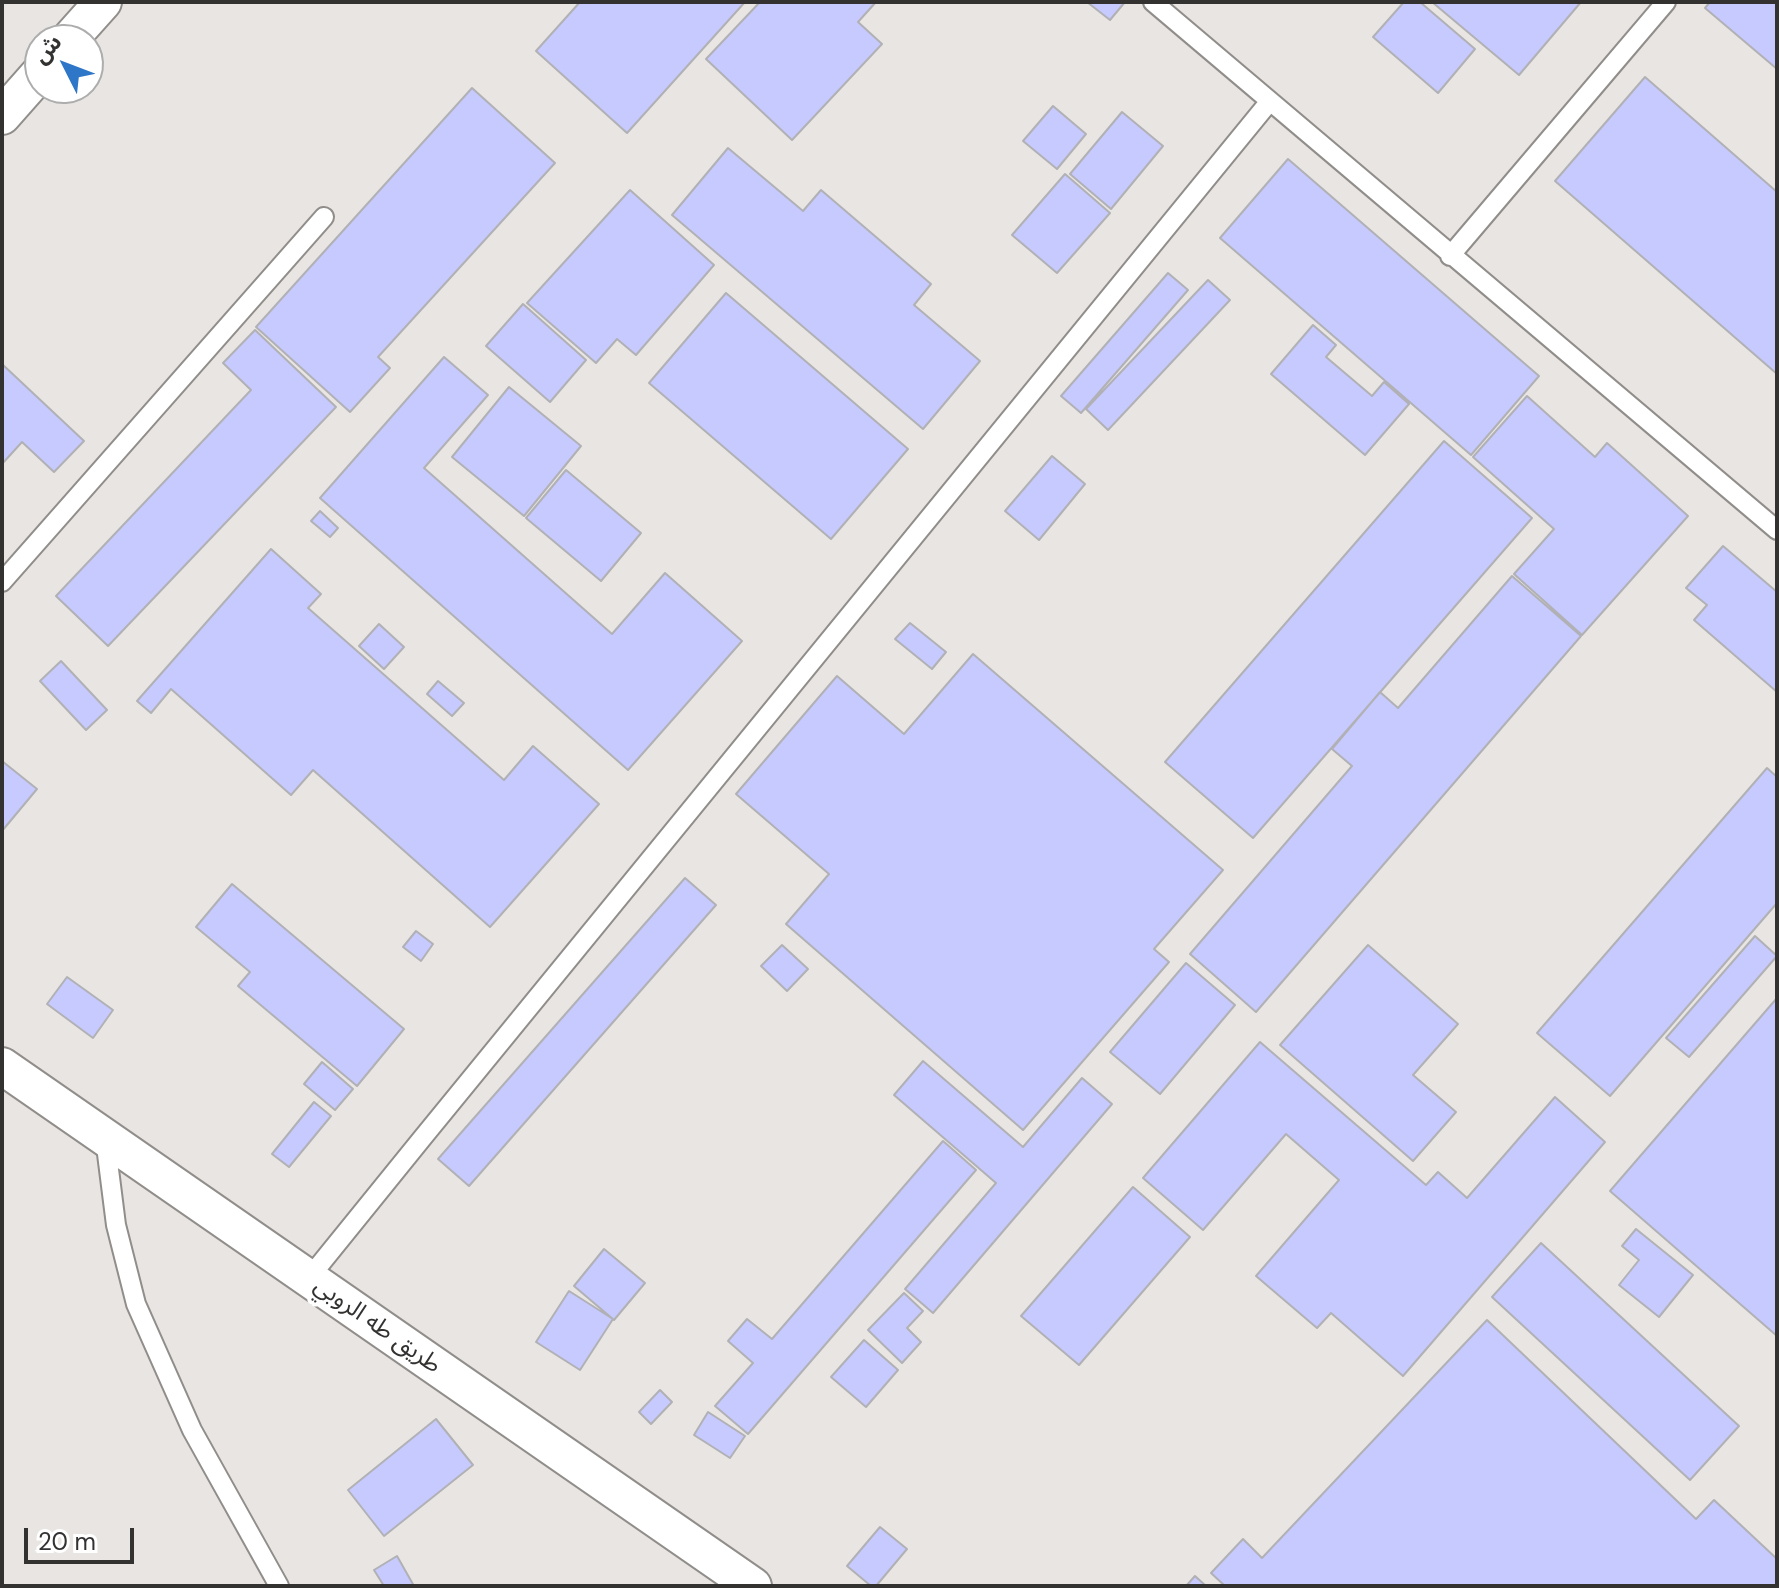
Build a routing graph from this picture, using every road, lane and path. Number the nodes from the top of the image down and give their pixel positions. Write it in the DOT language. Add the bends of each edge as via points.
graph roads {
  1 [pos="103,2"];
  2 [pos="1153,2"];
  3 [pos="1666,2"];
  4 [pos="83,24"];
  5 [pos="24,91"];
  6 [pos="1270,101"];
  7 [pos="2,116"];
  8 [pos="324,217"];
  9 [pos="1450,256"];
  10 [pos="1777,530"];
  11 [pos="2,582"];
  12 [pos="2,1066"];
  13 [pos="104,1137"];
  14 [pos="309,1278"];
  15 [pos="279,1586"];
  16 [pos="753,1586"];
  1 -- 4 [label="street"];
  2 -- 6 [label="lane"];
  3 -- 9 [label="lane"];
  5 -- 7 [label="street"];
  6 -- 9 [label="lane"];
  6 -- 14 [label="lane"];
  8 -- 11 [label="lane"];
  9 -- 10 [label="lane"];
  12 -- 13 [label="street, طريق طه الروبي"];
  13 -- 14 [label="street, طريق طه الروبي"];
  13 -- 15 [label="lane" via="116,1225 136,1304 192,1430"];
  14 -- 16 [label="street, طريق طه الروبي"];
}
